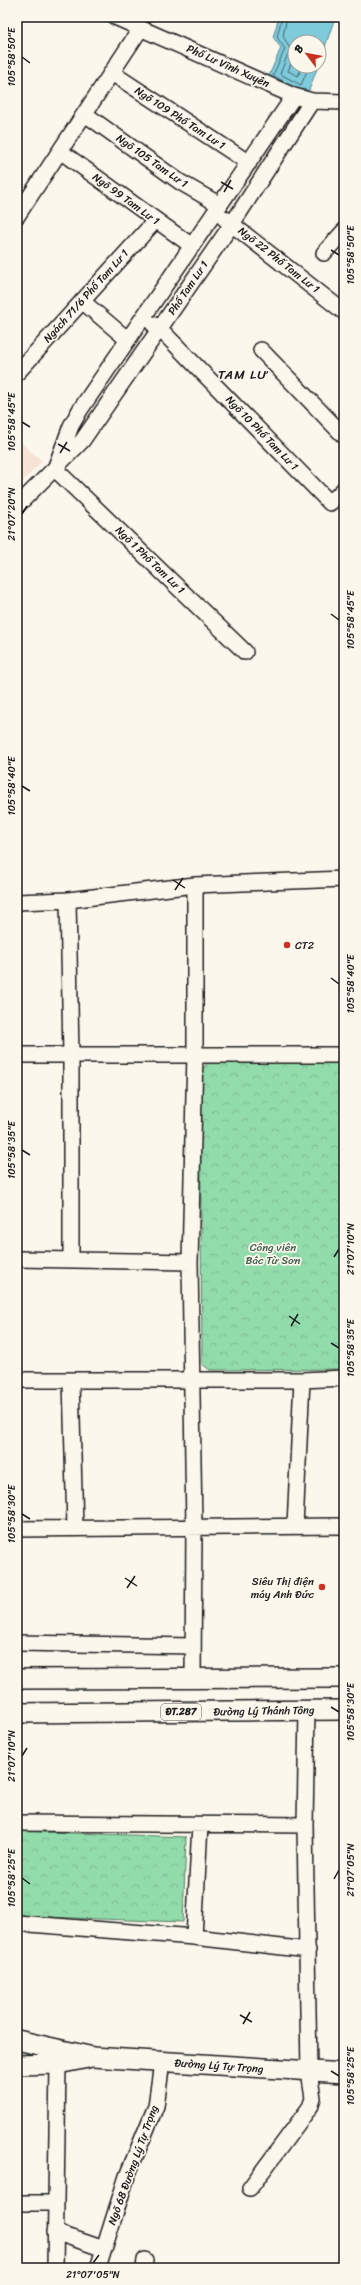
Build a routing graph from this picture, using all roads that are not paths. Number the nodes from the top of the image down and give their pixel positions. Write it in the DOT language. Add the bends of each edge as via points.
graph roads {
  1 [pos="115,17"];
  2 [pos="141,28"];
  3 [pos="112,73"];
  4 [pos="294,96"];
  5 [pos="312,101"];
  6 [pos="344,102"];
  7 [pos="85,114"];
  8 [pos="60,151"];
  9 [pos="249,163"];
  10 [pos="218,208"];
  11 [pos="17,216"];
  12 [pos="156,220"];
  13 [pos="232,224"];
  14 [pos="344,231"];
  15 [pos="192,246"];
  16 [pos="324,253"];
  17 [pos="82,301"];
  18 [pos="344,312"];
  19 [pos="143,318"];
  20 [pos="160,329"];
  21 [pos="128,340"];
  22 [pos="261,350"];
  23 [pos="17,373"];
  24 [pos="344,436"];
  25 [pos="55,469"];
  26 [pos="344,489"];
  27 [pos="17,506"];
  28 [pos="246,652"];
  29 [pos="344,879"];
  30 [pos="195,885"];
  31 [pos="68,900"];
  32 [pos="17,902"];
  33 [pos="195,1053"];
  34 [pos="17,1055"];
  35 [pos="71,1055"];
  36 [pos="344,1055"];
  37 [pos="70,1258"];
  38 [pos="17,1259"];
  39 [pos="190,1262"];
  40 [pos="344,1378"];
  41 [pos="192,1379"];
  42 [pos="17,1380"];
  43 [pos="302,1380"];
  44 [pos="71,1381"];
  45 [pos="296,1526"];
  46 [pos="344,1526"];
  47 [pos="75,1528"];
  48 [pos="194,1528"];
  49 [pos="17,1529"];
  50 [pos="17,1642"];
  51 [pos="193,1646"];
  52 [pos="193,1678"];
  53 [pos="344,1678"];
  54 [pos="17,1679"];
  55 [pos="307,1710"];
  56 [pos="344,1710"];
  57 [pos="17,1712"];
  58 [pos="17,1823"];
  59 [pos="200,1825"];
  60 [pos="305,1825"];
  61 [pos="17,1923"];
  62 [pos="194,1937"];
  63 [pos="308,1950"];
  64 [pos="17,2040"];
  65 [pos="93,2057"];
  66 [pos="162,2062"];
  67 [pos="58,2064"];
  68 [pos="17,2065"];
  69 [pos="309,2072"];
  70 [pos="344,2074"];
  71 [pos="250,2188"];
  72 [pos="56,2202"];
  73 [pos="17,2203"];
  74 [pos="55,2232"];
  75 [pos="104,2249"];
  76 [pos="54,2268"];
  77 [pos="98,2268"];
  1 -- 2 [label="street, Phố Lư Vĩnh Xuyên"];
  2 -- 3 [label="street"];
  2 -- 4 [label="street, Phố Lư Vĩnh Xuyên"];
  3 -- 7 [label="street"];
  3 -- 9 [label="street, Ngõ 109 Phố Tam Lư 1"];
  4 -- 5 [label="street, Phố Lư Vĩnh Xuyên"];
  4 -- 9 [label="street, Phố Tam Lư 1"];
  5 -- 6 [label="street, Phố Lư Vĩnh Xuyên"];
  5 -- 13 [label="street, Phố Tam Lư 1"];
  7 -- 8 [label="street"];
  7 -- 10 [label="street, Ngõ 105 Tam Lư 1"];
  8 -- 11 [label="street"];
  8 -- 12 [label="street, Ngõ 99 Tam Lư 1"];
  9 -- 10 [label="street, Phố Tam Lư 1"];
  10 -- 13 [label="street, Ngõ 105 Tam Lư 1"];
  10 -- 15 [label="street, Phố Tam Lư 1"];
  12 -- 15 [label="street, Ngõ 99 Tam Lư 1"];
  12 -- 17 [label="street, Ngách 71/6 Phố Tam Lư 1"];
  13 -- 18 [label="street, Ngõ 22 Phố Tam Lư 1"];
  13 -- 20 [label="street, Phố Tam Lư 1"];
  14 -- 16 [label="street"];
  15 -- 19 [label="street, Phố Tam Lư 1"];
  17 -- 21 [label="street"];
  17 -- 23 [label="street, Ngách 71/6 Phố Tam Lư 1"];
  19 -- 20 [label="street, Ngõ 10 Phố Tam Lư 1"];
  19 -- 21 [label="street, Phố Tam Lư 1"];
  20 -- 25 [label="street, Phố Tam Lư 1" via="82,441"];
  20 -- 26 [label="street, Ngõ 10 Phố Tam Lư 1" via="330,503"];
  21 -- 25 [label="street, Phố Tam Lư 1" via="80,410 71,426"];
  22 -- 24 [label="street"];
  25 -- 27 [label="street, Phố Tam Lư 1"];
  25 -- 28 [label="street, Ngõ 1 Phố Tam Lư 1"];
  29 -- 30 [label="street"];
  30 -- 31 [label="street"];
  30 -- 33 [label="street"];
  31 -- 32 [label="street"];
  31 -- 35 [label="street"];
  33 -- 35 [label="street"];
  33 -- 36 [label="street"];
  33 -- 39 [label="street"];
  34 -- 35 [label="street"];
  35 -- 37 [label="street"];
  37 -- 38 [label="street"];
  37 -- 39 [label="street"];
  39 -- 41 [label="street"];
  40 -- 43 [label="street"];
  41 -- 43 [label="street"];
  41 -- 44 [label="street"];
  41 -- 48 [label="street"];
  42 -- 44 [label="street"];
  43 -- 45 [label="street"];
  44 -- 47 [label="street"];
  45 -- 46 [label="street"];
  45 -- 48 [label="street"];
  47 -- 48 [label="street"];
  47 -- 49 [label="street"];
  48 -- 51 [label="street"];
  50 -- 51 [label="street"];
  51 -- 52 [label="street"];
  52 -- 53 [label="main road"];
  52 -- 54 [label="main road"];
  55 -- 56 [label="main road, Đường Lý Thánh Tông / ĐT.287"];
  55 -- 57 [label="main road, Đường Lý Thánh Tông / ĐT.287"];
  55 -- 60 [label="street"];
  58 -- 59 [label="street"];
  59 -- 60 [label="street"];
  59 -- 62 [label="street"];
  60 -- 63 [label="street"];
  61 -- 62 [label="street"];
  62 -- 63 [label="street"];
  63 -- 69 [label="street"];
  64 -- 65 [label="main road, Đường Lý Tự Trọng"];
  65 -- 66 [label="main road, Đường Lý Tự Trọng"];
  65 -- 67 [label="main road, Đường Lý Tự Trọng"];
  66 -- 69 [label="main road, Đường Lý Tự Trọng"];
  66 -- 75 [label="street, Ngõ 68 Đường Lý Tự Trọng" via="156,2106 127,2176"];
  67 -- 68 [label="main road, Đường Lý Tự Trọng"];
  67 -- 72 [label="street"];
  69 -- 70 [label="main road, Đường Lý Tự Trọng"];
  69 -- 71 [label="street" via="313,2098 310,2107"];
  72 -- 73 [label="street"];
  72 -- 74 [label="street"];
  74 -- 75 [label="street"];
  74 -- 76 [label="street"];
  75 -- 77 [label="street, Ngõ 68 Đường Lý Tự Trọng"];
}
